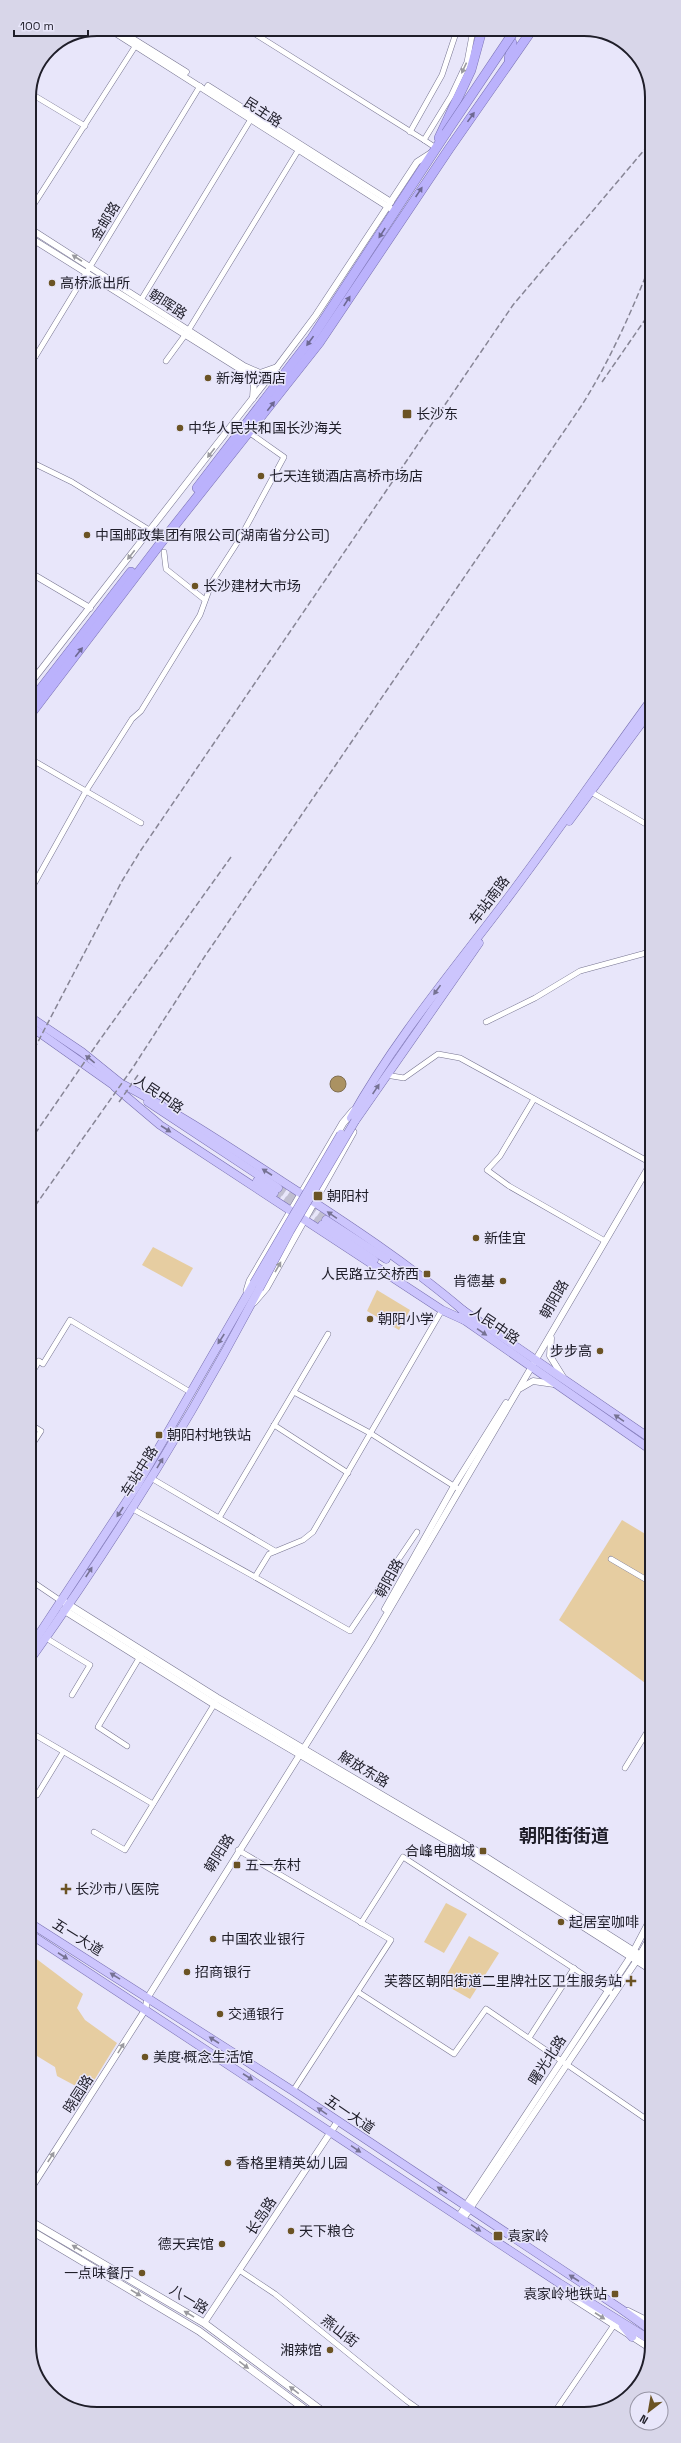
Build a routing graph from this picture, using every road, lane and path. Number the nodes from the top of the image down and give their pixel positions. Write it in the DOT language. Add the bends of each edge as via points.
graph roads {
  1 [pos="120,36"];
  2 [pos="128,36"];
  3 [pos="258,36"];
  4 [pos="455,36"];
  5 [pos="472,36"];
  6 [pos="482,36"];
  7 [pos="508,36"];
  8 [pos="511,36"];
  9 [pos="529,36"];
  10 [pos="136,46"];
  11 [pos="507,64"];
  12 [pos="200,86"];
  13 [pos="36,97"];
  14 [pos="251,119"];
  15 [pos="85,126"];
  16 [pos="444,131"];
  17 [pos="410,132"];
  18 [pos="424,140"];
  19 [pos="299,149"];
  20 [pos="434,150"];
  21 [pos="36,201"];
  22 [pos="389,204"];
  23 [pos="396,212"];
  24 [pos="36,233"];
  25 [pos="36,241"];
  26 [pos="89,270"];
  27 [pos="141,300"];
  28 [pos="186,333"];
  29 [pos="36,355"];
  30 [pos="166,361"];
  31 [pos="277,367"];
  32 [pos="254,398"];
  33 [pos="250,433"];
  34 [pos="36,464"];
  35 [pos="150,531"];
  36 [pos="164,552"];
  37 [pos="36,576"];
  38 [pos="205,600"];
  39 [pos="90,608"];
  40 [pos="36,676"];
  41 [pos="36,695"];
  42 [pos="36,707"];
  43 [pos="645,708"];
  44 [pos="645,718"];
  45 [pos="36,762"];
  46 [pos="86,791"];
  47 [pos="591,792"];
  48 [pos="141,824"];
  49 [pos="645,824"];
  50 [pos="36,882"];
  51 [pos="645,953"];
  52 [pos="36,1021"];
  53 [pos="486,1022"];
  54 [pos="36,1030"];
  55 [pos="386,1075"];
  56 [pos="117,1085"];
  57 [pos="534,1099"];
  58 [pos="367,1102"];
  59 [pos="358,1104"];
  60 [pos="353,1119"];
  61 [pos="645,1159"];
  62 [pos="645,1170"];
  63 [pos="276,1190"];
  64 [pos="300,1193"];
  65 [pos="315,1203"];
  66 [pos="289,1211"];
  67 [pos="304,1222"];
  68 [pos="324,1222"];
  69 [pos="604,1240"];
  70 [pos="245,1308"];
  71 [pos="442,1310"];
  72 [pos="465,1316"];
  73 [pos="328,1334"];
  74 [pos="552,1334"];
  75 [pos="533,1363"];
  76 [pos="36,1366"];
  77 [pos="563,1384"];
  78 [pos="519,1390"];
  79 [pos="190,1392"];
  80 [pos="294,1392"];
  81 [pos="274,1425"];
  82 [pos="36,1428"];
  83 [pos="370,1433"];
  84 [pos="645,1436"];
  85 [pos="36,1439"];
  86 [pos="645,1445"];
  87 [pos="348,1473"];
  88 [pos="151,1478"];
  89 [pos="457,1488"];
  90 [pos="131,1508"];
  91 [pos="219,1518"];
  92 [pos="417,1532"];
  93 [pos="275,1551"];
  94 [pos="611,1559"];
  95 [pos="255,1577"];
  96 [pos="645,1578"];
  97 [pos="36,1584"];
  98 [pos="64,1605"];
  99 [pos="46,1638"];
  100 [pos="36,1640"];
  101 [pos="36,1652"];
  102 [pos="141,1656"];
  103 [pos="72,1696"];
  104 [pos="216,1701"];
  105 [pos="645,1735"];
  106 [pos="36,1736"];
  107 [pos="126,1746"];
  108 [pos="300,1749"];
  109 [pos="62,1754"];
  110 [pos="625,1768"];
  111 [pos="36,1794"];
  112 [pos="153,1804"];
  113 [pos="94,1832"];
  114 [pos="238,1850"];
  115 [pos="361,1923"];
  116 [pos="36,1927"];
  117 [pos="645,1932"];
  118 [pos="36,1938"];
  119 [pos="645,1943"];
  120 [pos="635,1956"];
  121 [pos="645,1960"];
  122 [pos="645,1964"];
  123 [pos="574,1968"];
  124 [pos="358,1992"];
  125 [pos="611,1992"];
  126 [pos="146,1996"];
  127 [pos="142,2008"];
  128 [pos="529,2038"];
  129 [pos="564,2062"];
  130 [pos="293,2091"];
  131 [pos="645,2118"];
  132 [pos="338,2121"];
  133 [pos="331,2131"];
  134 [pos="36,2180"];
  135 [pos="468,2207"];
  136 [pos="461,2218"];
  137 [pos="36,2225"];
  138 [pos="36,2234"];
  139 [pos="239,2270"];
  140 [pos="621,2308"];
  141 [pos="645,2320"];
  142 [pos="615,2322"];
  143 [pos="204,2323"];
  144 [pos="636,2331"];
  145 [pos="645,2331"];
  146 [pos="645,2337"];
  147 [pos="645,2342"];
  148 [pos="302,2407"];
  149 [pos="317,2407"];
  150 [pos="414,2407"];
  151 [pos="558,2407"];
  1 -- 10 [label="street, 民主路"];
  2 -- 22 [label="street, 民主路"];
  3 -- 17 [label="street"];
  4 -- 17 [label="street" via="442,75"];
  5 -- 18 [label="street, one-way" via="467,62 451,96"];
  6 -- 16 [label="highway" via="472,70"];
  7 -- 11 [label="highway" via="512,50"];
  8 -- 16 [label="highway, bridge"];
  9 -- 11 [label="highway"];
  10 -- 12 [label="street, 民主路"];
  10 -- 15 [label="street"];
  33 -- 11 [label="highway, one-way" via="319,343"];
  12 -- 14 [label="street, 民主路"];
  12 -- 26 [label="street, 金邮路"];
  13 -- 15 [label="street"];
  14 -- 19 [label="street, 民主路"];
  14 -- 27 [label="street"];
  15 -- 21 [label="street"];
  16 -- 20 [label="highway"];
  17 -- 18 [label="street"];
  18 -- 20 [label="street"];
  19 -- 22 [label="street, 民主路"];
  19 -- 28 [label="street"];
  20 -- 22 [label="street" via="417,162"];
  20 -- 23 [label="highway"];
  22 -- 23 [label="street, 民主路"];
  22 -- 31 [label="street" via="316,315"];
  23 -- 41 [label="highway, one-way" via="312,338"];
  26 -- 24 [label="street, 朝晖路, one-way"];
  25 -- 26 [label="street, 朝晖路"];
  26 -- 27 [label="street, 朝晖路"];
  26 -- 28 [label="street, 朝晖路"];
  26 -- 29 [label="street, 金邮路"];
  27 -- 28 [label="street, 朝晖路"];
  28 -- 30 [label="street"];
  28 -- 31 [label="street, 朝晖路" via="260,373"];
  28 -- 32 [label="street, 朝晖路" via="243,371 254,382"];
  31 -- 32 [label="street"];
  32 -- 35 [label="street, one-way"];
  33 -- 38 [label="street" via="284,457 239,540 212,582"];
  42 -- 33 [label="highway, one-way" via="160,544"];
  34 -- 35 [label="street" via="72,482"];
  35 -- 39 [label="street, one-way"];
  36 -- 38 [label="street" via="166,569"];
  37 -- 39 [label="street"];
  38 -- 46 [label="street" via="200,615 141,711 132,719"];
  39 -- 40 [label="street"];
  43 -- 59 [label="main road, 车站南路, one-way" via="380,1068"];
  44 -- 47 [label="main road, 车站南路"];
  45 -- 46 [label="street"];
  46 -- 48 [label="street"];
  46 -- 50 [label="street"];
  47 -- 49 [label="street"];
  47 -- 55 [label="main road, 车站南路"];
  51 -- 53 [label="street" via="580,971 535,998"];
  56 -- 52 [label="main road, 人民中路, one-way" via="82,1052"];
  54 -- 56 [label="main road, 人民中路"];
  55 -- 57 [label="street" via="404,1078 438,1054 460,1058"];
  58 -- 55 [label="main road, 车站南路, one-way"];
  56 -- 63 [label="main road, 人民中路"];
  64 -- 56 [label="main road, one-way" via="166,1106"];
  56 -- 66 [label="main road, one-way" via="160,1124"];
  57 -- 61 [label="street"];
  57 -- 69 [label="street" via="500,1156 487,1170"];
  58 -- 60 [label="main road, 车站南路"];
  58 -- 65 [label="main road"];
  59 -- 60 [label="main road, 车站南路"];
  59 -- 64 [label="main road" via="343,1123"];
  60 -- 70 [label="main road, 车站中路, bridge"];
  62 -- 69 [label="street, 朝阳路"];
  64 -- 65 [label="main road"];
  64 -- 66 [label="main road"];
  65 -- 67 [label="main road"];
  72 -- 65 [label="main road, one-way" via="445,1294"];
  66 -- 67 [label="main road"];
  66 -- 70 [label="main road" via="250,1281"];
  70 -- 67 [label="main road, one-way" via="266,1288"];
  67 -- 71 [label="main road"];
  68 -- 72 [label="main road, 人民中路"];
  69 -- 74 [label="street, 朝阳路"];
  69 -- 75 [label="street, 朝阳路"];
  70 -- 79 [label="main road, 车站中路, one-way"];
  88 -- 70 [label="main road, 车站中路, one-way" via="221,1360"];
  71 -- 72 [label="main road"];
  71 -- 83 [label="street"];
  72 -- 75 [label="main road, 人民中路"];
  73 -- 80 [label="street"];
  74 -- 75 [label="street, 朝阳路"];
  74 -- 77 [label="street" via="550,1356"];
  75 -- 77 [label="main road, 人民中路"];
  75 -- 78 [label="street, 朝阳路"];
  75 -- 89 [label="street, 朝阳路"];
  76 -- 79 [label="street" via="39,1361 43,1364 70,1320"];
  77 -- 78 [label="street" via="533,1381"];
  84 -- 77 [label="main road, 人民中路, one-way"];
  77 -- 86 [label="main road, 人民中路"];
  78 -- 89 [label="street, 朝阳路"];
  79 -- 98 [label="main road, 车站中路, one-way" via="138,1484"];
  80 -- 81 [label="street"];
  80 -- 83 [label="street"];
  81 -- 87 [label="street"];
  81 -- 91 [label="street"];
  82 -- 85 [label="street" via="41,1431"];
  83 -- 87 [label="street"];
  83 -- 89 [label="street"];
  87 -- 93 [label="street" via="313,1532 303,1540"];
  88 -- 90 [label="main road, 车站中路"];
  88 -- 91 [label="street"];
  89 -- 108 [label="street, 朝阳路" via="371,1641"];
  90 -- 95 [label="street"];
  98 -- 90 [label="main road, 车站中路, one-way"];
  91 -- 93 [label="street"];
  92 -- 95 [label="street" via="350,1631"];
  93 -- 95 [label="street" via="269,1554"];
  94 -- 96 [label="street"];
  97 -- 98 [label="street"];
  98 -- 99 [label="main road, 车站中路"];
  98 -- 100 [label="main road, 车站中路"];
  98 -- 102 [label="main road, 解放东路"];
  99 -- 101 [label="main road, 车站中路"];
  99 -- 103 [label="street" via="90,1665"];
  102 -- 104 [label="main road, 解放东路"];
  102 -- 107 [label="street" via="98,1727"];
  104 -- 108 [label="main road, 解放东路"];
  104 -- 112 [label="street"];
  105 -- 110 [label="street"];
  106 -- 112 [label="street"];
  108 -- 114 [label="street, 朝阳路"];
  108 -- 120 [label="main road, 解放东路" via="471,1848"];
  108 -- 126 [label="street, 朝阳路"];
  109 -- 111 [label="street"];
  112 -- 113 [label="street" via="125,1850"];
  114 -- 115 [label="street"];
  114 -- 126 [label="street, 朝阳路"];
  115 -- 123 [label="street" via="403,1857"];
  115 -- 124 [label="street" via="391,1940"];
  126 -- 116 [label="main road, 五一大道, one-way"];
  117 -- 120 [label="street, 曙光北路"];
  118 -- 127 [label="main road, 五一大道, one-way"];
  119 -- 120 [label="street, 曙光北路"];
  120 -- 121 [label="main road, 解放东路"];
  120 -- 122 [label="main road, 解放东路"];
  120 -- 125 [label="street, 曙光北路"];
  123 -- 125 [label="street"];
  123 -- 128 [label="street"];
  124 -- 128 [label="street" via="454,2054 486,2009"];
  124 -- 130 [label="street"];
  125 -- 129 [label="street, 曙光北路"];
  126 -- 127 [label="street, 朝阳路"];
  130 -- 126 [label="main road, 五一大道, one-way"];
  127 -- 133 [label="main road, 五一大道, one-way"];
  134 -- 127 [label="street, 晓园路, one-way"];
  128 -- 129 [label="street"];
  129 -- 131 [label="street"];
  129 -- 135 [label="street, 曙光北路"];
  132 -- 130 [label="main road, 五一大道, one-way"];
  132 -- 133 [label="street, 长岛路"];
  135 -- 132 [label="main road, 五一大道, one-way"];
  133 -- 136 [label="main road, 五一大道, one-way"];
  133 -- 139 [label="street, 长岛路"];
  135 -- 136 [label="street, 曙光北路"];
  140 -- 135 [label="main road, 五一大道, one-way"];
  136 -- 142 [label="main road, 五一大道, one-way"];
  143 -- 137 [label="main road, 八一路, one-way"];
  138 -- 148 [label="main road, 八一路, one-way" via="199,2331"];
  139 -- 143 [label="street, 长岛路"];
  139 -- 150 [label="street, 燕山街" via="275,2294"];
  140 -- 141 [label="street"];
  140 -- 144 [label="main road, 五一大道"];
  142 -- 144 [label="main road, 五一大道"];
  142 -- 151 [label="street"];
  149 -- 143 [label="main road, 八一路, one-way"];
  144 -- 145 [label="main road, 五一大道"];
  144 -- 146 [label="main road, 五一大道"];
  144 -- 147 [label="street"];
}
